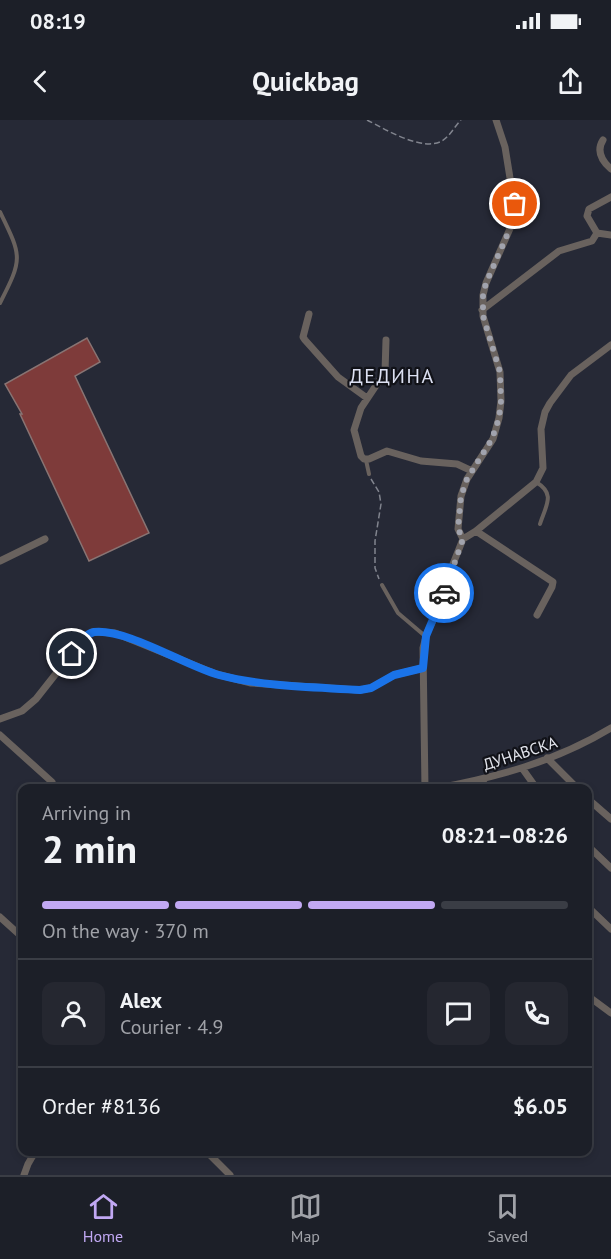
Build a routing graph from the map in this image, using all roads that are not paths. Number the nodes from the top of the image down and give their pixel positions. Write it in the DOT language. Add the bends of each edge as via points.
graph roads {
  1 [pos="496,120"];
  2 [pos="603,140"];
  3 [pos="611,169"];
  4 [pos="611,197"];
  5 [pos="0,212"];
  6 [pos="597,233"];
  7 [pos="611,236"];
  8 [pos="0,303"];
  9 [pos="482,310"];
  10 [pos="309,314"];
  11 [pos="386,340"];
  12 [pos="611,345"];
  13 [pos="367,398"];
  14 [pos="366,460"];
  15 [pos="472,471"];
  16 [pos="369,474"];
  17 [pos="536,482"];
  18 [pos="540,524"];
  19 [pos="476,531"];
  20 [pos="45,539"];
  21 [pos="463,539"];
  22 [pos="0,561"];
  23 [pos="382,585"];
  24 [pos="537,615"];
  25 [pos="426,636"];
  26 [pos="423,668"];
  27 [pos="0,720"];
  28 [pos="611,728"];
  29 [pos="0,735"];
  30 [pos="547,758"];
  31 [pos="522,768"];
  32 [pos="481,780"];
  33 [pos="52,782"];
  34 [pos="425,784"];
  35 [pos="460,784"];
  36 [pos="485,784"];
  37 [pos="533,784"];
  38 [pos="573,784"];
  39 [pos="592,802"];
  40 [pos="611,819"];
  41 [pos="592,850"];
  42 [pos="611,868"];
  43 [pos="592,911"];
  44 [pos="0,917"];
  45 [pos="611,929"];
  46 [pos="18,933"];
  47 [pos="592,999"];
  48 [pos="611,1013"];
  49 [pos="33,1156"];
  50 [pos="211,1156"];
  51 [pos="24,1175"];
  52 [pos="230,1175"];
  1 -- 9 [label="street" via="505,147 516,215 486,283"];
  2 -- 3 [label="street" via="600,153"];
  4 -- 6 [label="street" via="588,211 588,220"];
  5 -- 8 [label="lane" via="18,259"];
  6 -- 7 [label="street"];
  6 -- 9 [label="street" via="591,241 559,251"];
  9 -- 15 [label="street" via="500,372 501,401 492,439"];
  10 -- 13 [label="street" via="304,340 338,377"];
  11 -- 13 [label="street" via="385,372"];
  12 -- 17 [label="street" via="571,375 550,404 542,422 543,468"];
  13 -- 14 [label="street" via="354,430 360,454"];
  14 -- 15 [label="street" via="387,451 422,461 457,464"];
  14 -- 16 [label="lane"];
  15 -- 21 [label="street" via="461,496 458,529"];
  17 -- 18 [label="lane" via="545,487 549,496"];
  17 -- 19 [label="street"];
  19 -- 21 [label="street"];
  19 -- 24 [label="street" via="554,582"];
  20 -- 22 [label="street"];
  21 -- 25 [label="street"];
  23 -- 25 [label="lane" via="398,613"];
  25 -- 26 [label="street"];
  26 -- 27 [label="street" via="360,690 251,683 216,674 115,633 92,632 36,699 22,711"];
  26 -- 34 [label="street"];
  28 -- 30 [label="street, ДУНАВСКА" via="582,745"];
  29 -- 33 [label="street"];
  30 -- 31 [label="street, ДУНАВСКА"];
  30 -- 38 [label="street"];
  31 -- 32 [label="street, ДУНАВСКА"];
  31 -- 37 [label="street"];
  32 -- 35 [label="street, ДУНАВСКА"];
  32 -- 36 [label="street"];
  39 -- 40 [label="street"];
  41 -- 42 [label="street"];
  43 -- 45 [label="street"];
  44 -- 46 [label="street"];
  47 -- 48 [label="street"];
  49 -- 51 [label="street"];
  50 -- 52 [label="street"];
}
